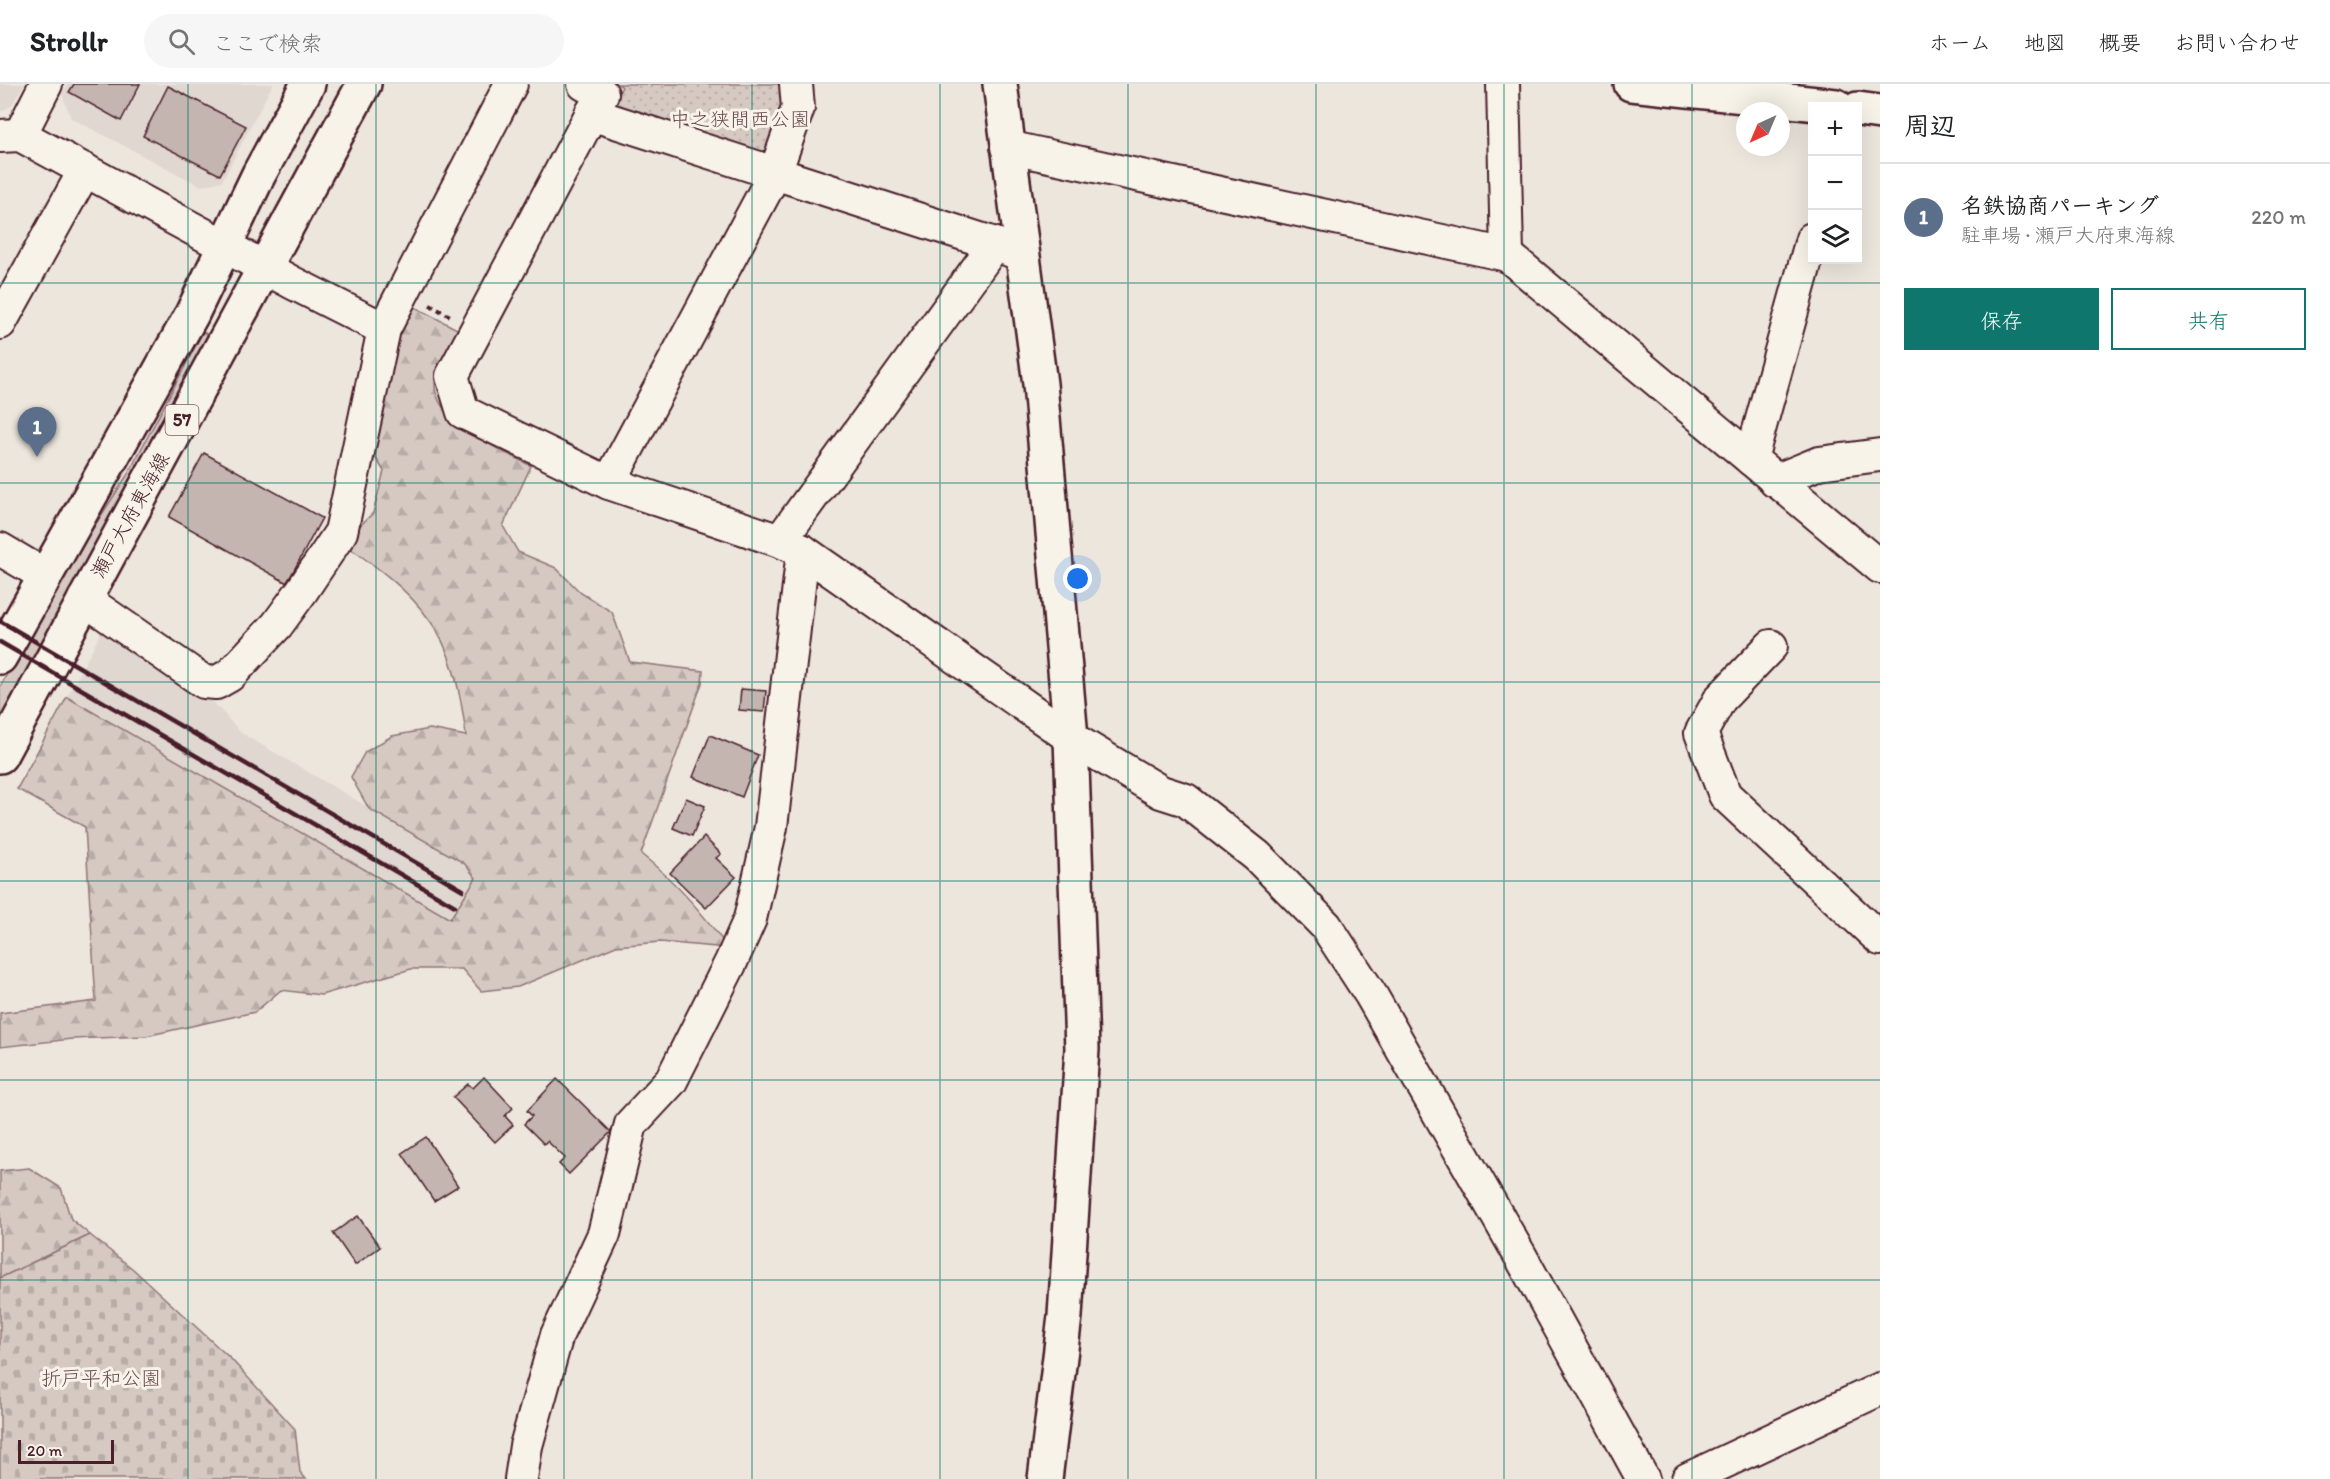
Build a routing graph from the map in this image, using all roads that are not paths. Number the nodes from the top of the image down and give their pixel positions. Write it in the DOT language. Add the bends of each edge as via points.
graph roads {
  1 [pos="46,84"];
  2 [pos="308,84"];
  3 [pos="364,84"];
  4 [pos="511,84"];
  5 [pos="584,84"];
  6 [pos="796,84"];
  7 [pos="1000,84"];
  8 [pos="1503,84"];
  9 [pos="1631,84"];
  10 [pos="1808,103"];
  11 [pos="1862,110"];
  12 [pos="1880,112"];
  13 [pos="591,114"];
  14 [pos="10,135"];
  15 [pos="1007,147"];
  16 [pos="85,170"];
  17 [pos="775,173"];
  18 [pos="225,246"];
  19 [pos="1009,250"];
  20 [pos="1808,253"];
  21 [pos="1506,255"];
  22 [pos="264,267"];
  23 [pos="0,323"];
  24 [pos="384,329"];
  25 [pos="1880,455"];
  26 [pos="1751,459"];
  27 [pos="1775,481"];
  28 [pos="609,483"];
  29 [pos="792,546"];
  30 [pos="0,549"];
  31 [pos="1880,567"];
  32 [pos="44,575"];
  33 [pos="84,599"];
  34 [pos="1772,646"];
  35 [pos="0,657"];
  36 [pos="1071,738"];
  37 [pos="0,756"];
  38 [pos="1880,939"];
  39 [pos="1880,1389"];
  40 [pos="521,1479"];
  41 [pos="1045,1479"];
  42 [pos="1643,1479"];
  43 [pos="1688,1479"];
  1 -- 14 [label="street"];
  2 -- 18 [label="street, 57"];
  3 -- 22 [label="street, 瀬戸大府東海線 / 57"];
  4 -- 24 [label="street"];
  5 -- 13 [label="street" via="602,93"];
  6 -- 17 [label="street" via="798,108"];
  7 -- 15 [label="street"];
  8 -- 21 [label="street"];
  9 -- 10 [label="street"];
  11 -- 12 [label="street"];
  13 -- 17 [label="street"];
  13 -- 28 [label="street" via="452,376 463,412"];
  14 -- 16 [label="street"];
  15 -- 19 [label="street"];
  15 -- 21 [label="street"];
  16 -- 18 [label="street"];
  16 -- 23 [label="street"];
  17 -- 19 [label="street"];
  17 -- 28 [label="street"];
  18 -- 22 [label="street"];
  18 -- 32 [label="street, 57" via="192,314"];
  19 -- 29 [label="street"];
  19 -- 36 [label="street" via="1040,384"];
  20 -- 26 [label="street"];
  21 -- 26 [label="street"];
  22 -- 24 [label="street"];
  22 -- 33 [label="street, 瀬戸大府東海線 / 57"];
  24 -- 33 [label="street" via="340,532 277,625 230,675 216,683 204,681"];
  25 -- 27 [label="street" via="1819,463"];
  26 -- 27 [label="street"];
  27 -- 31 [label="street"];
  28 -- 29 [label="street"];
  29 -- 36 [label="street"];
  29 -- 40 [label="street" via="771,827 750,919 671,1081 631,1124 604,1234 557,1335 526,1446"];
  30 -- 32 [label="street"];
  32 -- 35 [label="street, 57"];
  33 -- 37 [label="street, 瀬戸大府東海線 / 57"];
  34 -- 38 [label="street" via="1720,699 1701,733 1725,795"];
  36 -- 41 [label="street" via="1082,1049 1065,1316"];
  36 -- 42 [label="street" via="1161,792 1186,800 1257,856 1326,926 1400,1044"];
  39 -- 43 [label="street"];
}
